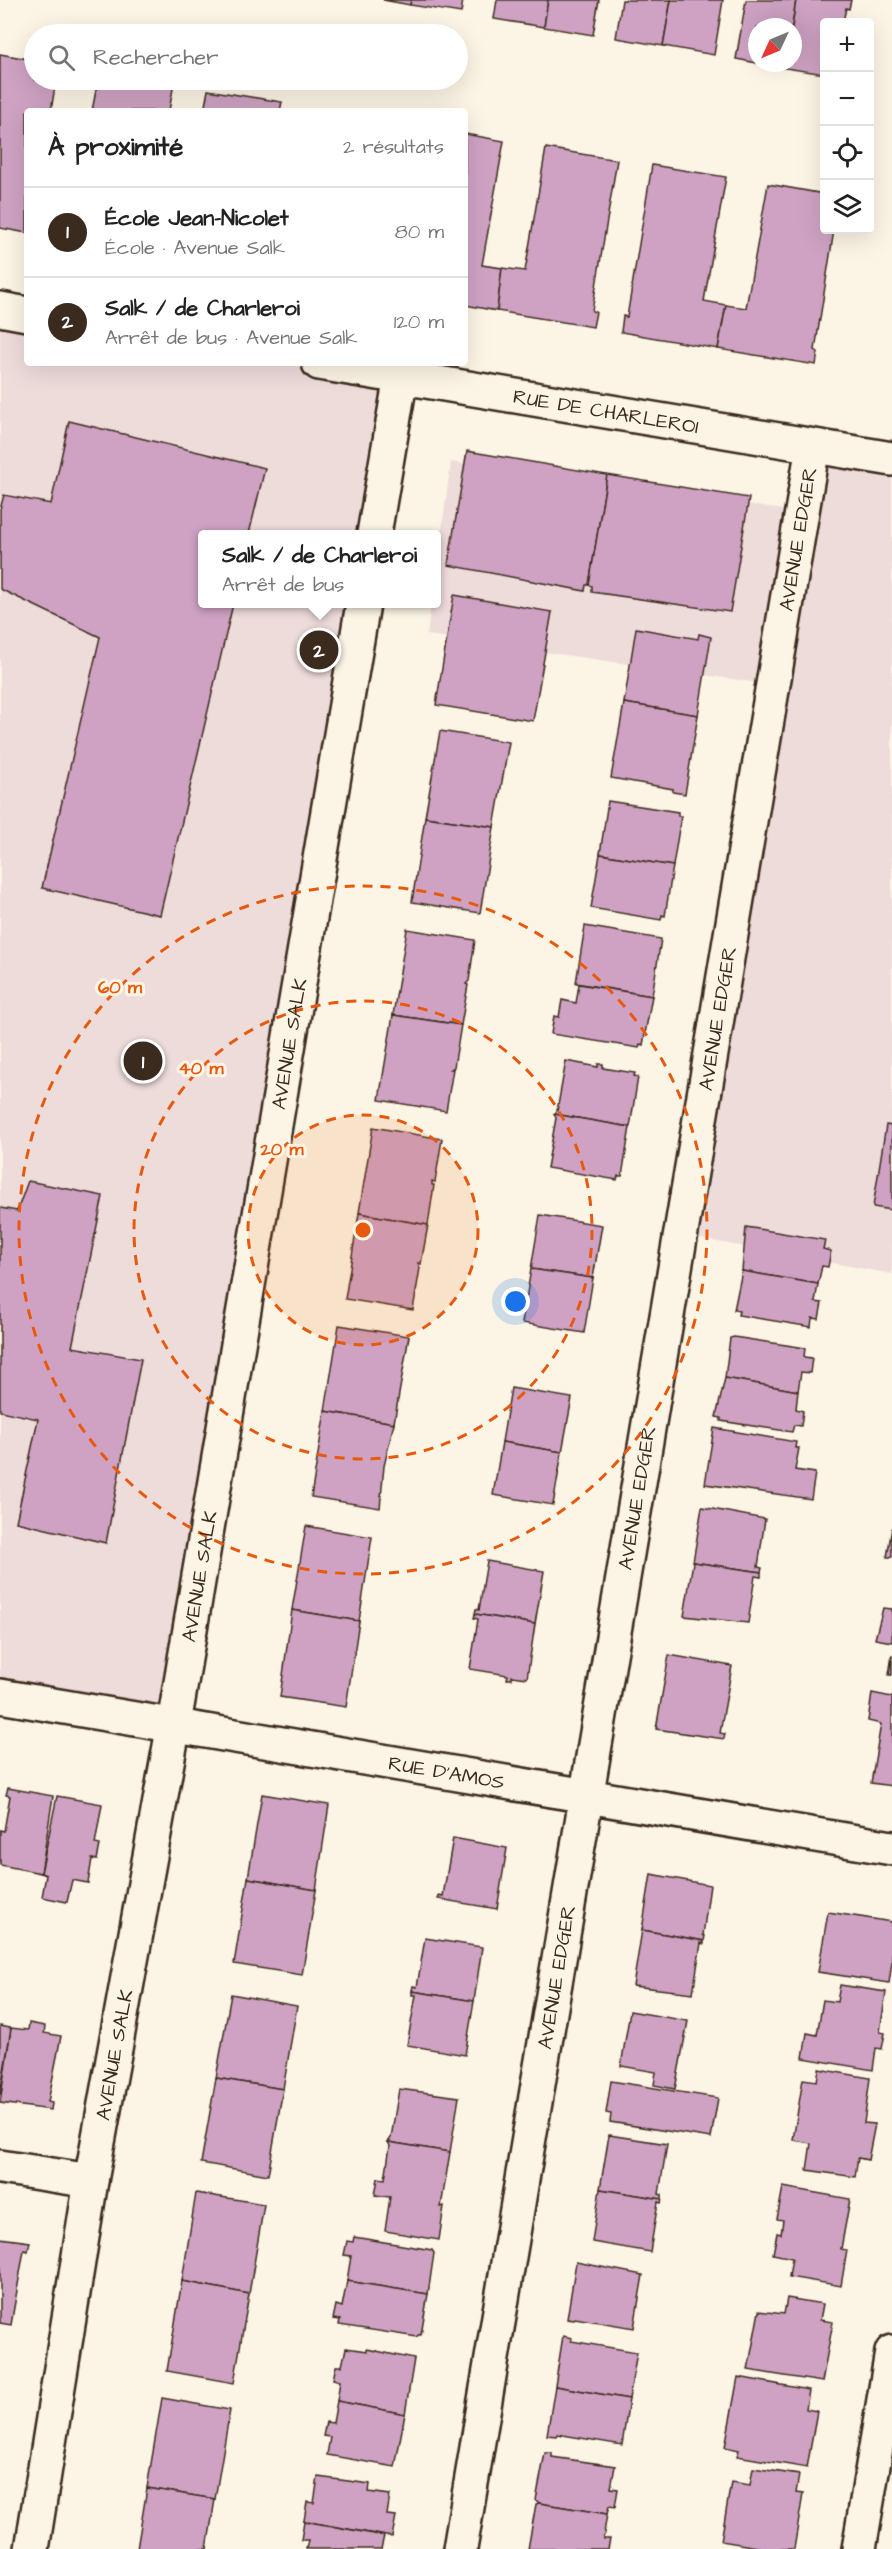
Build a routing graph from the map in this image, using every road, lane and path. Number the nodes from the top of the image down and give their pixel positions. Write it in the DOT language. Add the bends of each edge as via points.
graph roads {
  1 [pos="0,309"];
  2 [pos="24,313"];
  3 [pos="338,366"];
  4 [pos="401,376"];
  5 [pos="813,446"];
  6 [pos="892,459"];
  7 [pos="375,530"];
  8 [pos="362,608"];
  9 [pos="0,1696"];
  10 [pos="174,1724"];
  11 [pos="587,1796"];
  12 [pos="892,1848"];
  13 [pos="0,2167"];
  14 [pos="91,2181"];
  15 [pos="892,2352"];
  16 [pos="32,2549"];
  17 [pos="460,2549"];
  18 [pos="859,2549"];
  1 -- 2 [label="street"];
  3 -- 4 [label="street, RUE DE CHARLEROI"];
  4 -- 5 [label="street, RUE DE CHARLEROI"];
  4 -- 7 [label="street"];
  5 -- 6 [label="street, RUE DE CHARLEROI"];
  5 -- 11 [label="street, AVENUE EDGER"];
  8 -- 10 [label="street, AVENUE SALK"];
  9 -- 10 [label="street, RUE D'AMOS"];
  10 -- 11 [label="street, RUE D'AMOS"];
  10 -- 14 [label="street, AVENUE SALK"];
  11 -- 12 [label="street, RUE D'AMOS"];
  11 -- 17 [label="street, AVENUE EDGER"];
  13 -- 14 [label="street"];
  14 -- 16 [label="street, AVENUE SALK"];
  15 -- 18 [label="street"];
}
